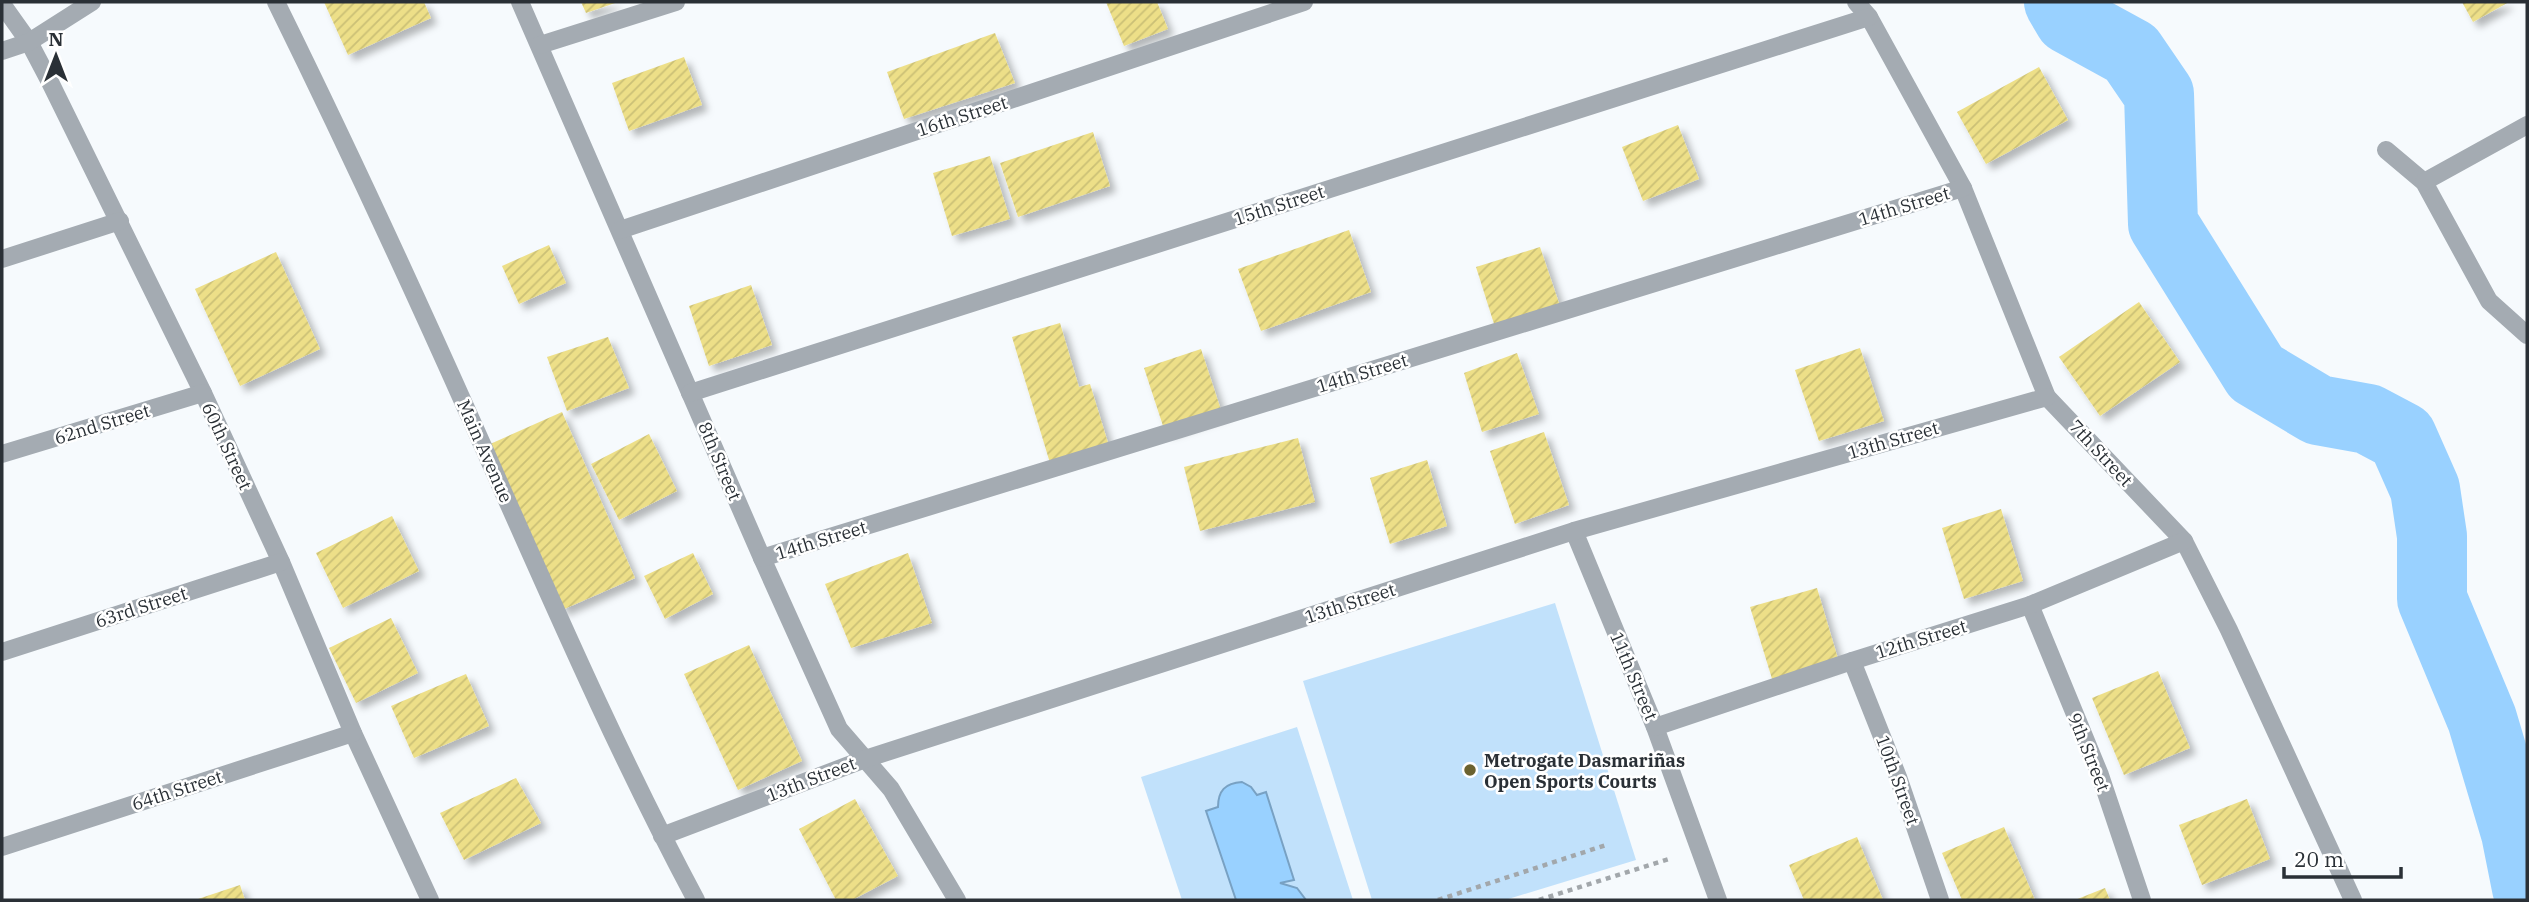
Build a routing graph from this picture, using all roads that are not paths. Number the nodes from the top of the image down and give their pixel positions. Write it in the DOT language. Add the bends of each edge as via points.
graph roads {
  1 [pos="92,2"];
  2 [pos="276,2"];
  3 [pos="520,2"];
  4 [pos="677,2"];
  5 [pos="1304,2"];
  6 [pos="1856,2"];
  7 [pos="2,4"];
  8 [pos="1868,17"];
  9 [pos="29,42"];
  10 [pos="540,45"];
  11 [pos="2,51"];
  12 [pos="2527,125"];
  13 [pos="2386,150"];
  14 [pos="2424,182"];
  15 [pos="1963,188"];
  16 [pos="120,221"];
  17 [pos="620,230"];
  18 [pos="2,259"];
  19 [pos="2527,335"];
  20 [pos="203,394"];
  21 [pos="690,394"];
  22 [pos="2047,397"];
  23 [pos="2,454"];
  24 [pos="1574,531"];
  25 [pos="2183,541"];
  26 [pos="762,558"];
  27 [pos="281,562"];
  28 [pos="2029,605"];
  29 [pos="2,652"];
  30 [pos="1852,661"];
  31 [pos="1655,727"];
  32 [pos="353,733"];
  33 [pos="865,759"];
  34 [pos="662,836"];
  35 [pos="2,847"];
  36 [pos="430,900"];
  37 [pos="696,900"];
  38 [pos="957,900"];
  39 [pos="1718,900"];
  40 [pos="1940,900"];
  41 [pos="2142,900"];
  42 [pos="2353,900"];
  1 -- 9 [label="street"];
  2 -- 34 [label="street, Main Avenue"];
  3 -- 10 [label="street, 8th Street"];
  4 -- 10 [label="street"];
  5 -- 17 [label="street, 16th Street"];
  6 -- 8 [label="street, 7th Street"];
  7 -- 9 [label="street, 60th Street"];
  8 -- 15 [label="street, 7th Street"];
  8 -- 21 [label="street, 15th Street"];
  9 -- 11 [label="street"];
  9 -- 16 [label="street, 60th Street"];
  10 -- 17 [label="street, 8th Street"];
  12 -- 14 [label="street"];
  13 -- 14 [label="street"];
  14 -- 19 [label="street" via="2489,301"];
  15 -- 22 [label="street, 7th Street"];
  15 -- 26 [label="street, 14th Street"];
  16 -- 18 [label="street"];
  16 -- 20 [label="street, 60th Street"];
  17 -- 21 [label="street, 8th Street"];
  20 -- 23 [label="street, 62nd Street"];
  20 -- 27 [label="street, 60th Street"];
  21 -- 26 [label="street, 8th Street"];
  22 -- 24 [label="street, 13th Street"];
  22 -- 25 [label="street, 7th Street"];
  24 -- 31 [label="street, 11th Street"];
  24 -- 33 [label="street, 13th Street"];
  25 -- 28 [label="street, 12th Street"];
  25 -- 42 [label="street, 7th Street"];
  26 -- 33 [label="street, 8th Street" via="839,729"];
  27 -- 29 [label="street, 63rd Street"];
  27 -- 32 [label="street, 60th Street"];
  28 -- 30 [label="street, 12th Street"];
  28 -- 41 [label="street, 9th Street" via="2100,775"];
  30 -- 31 [label="street, 12th Street"];
  30 -- 40 [label="street, 10th Street"];
  31 -- 39 [label="street, 11th Street"];
  32 -- 35 [label="street, 64th Street"];
  32 -- 36 [label="street, 60th Street"];
  33 -- 34 [label="street, 13th Street"];
  33 -- 38 [label="street, 8th Street" via="891,789"];
  34 -- 37 [label="street, Main Avenue"];
}
